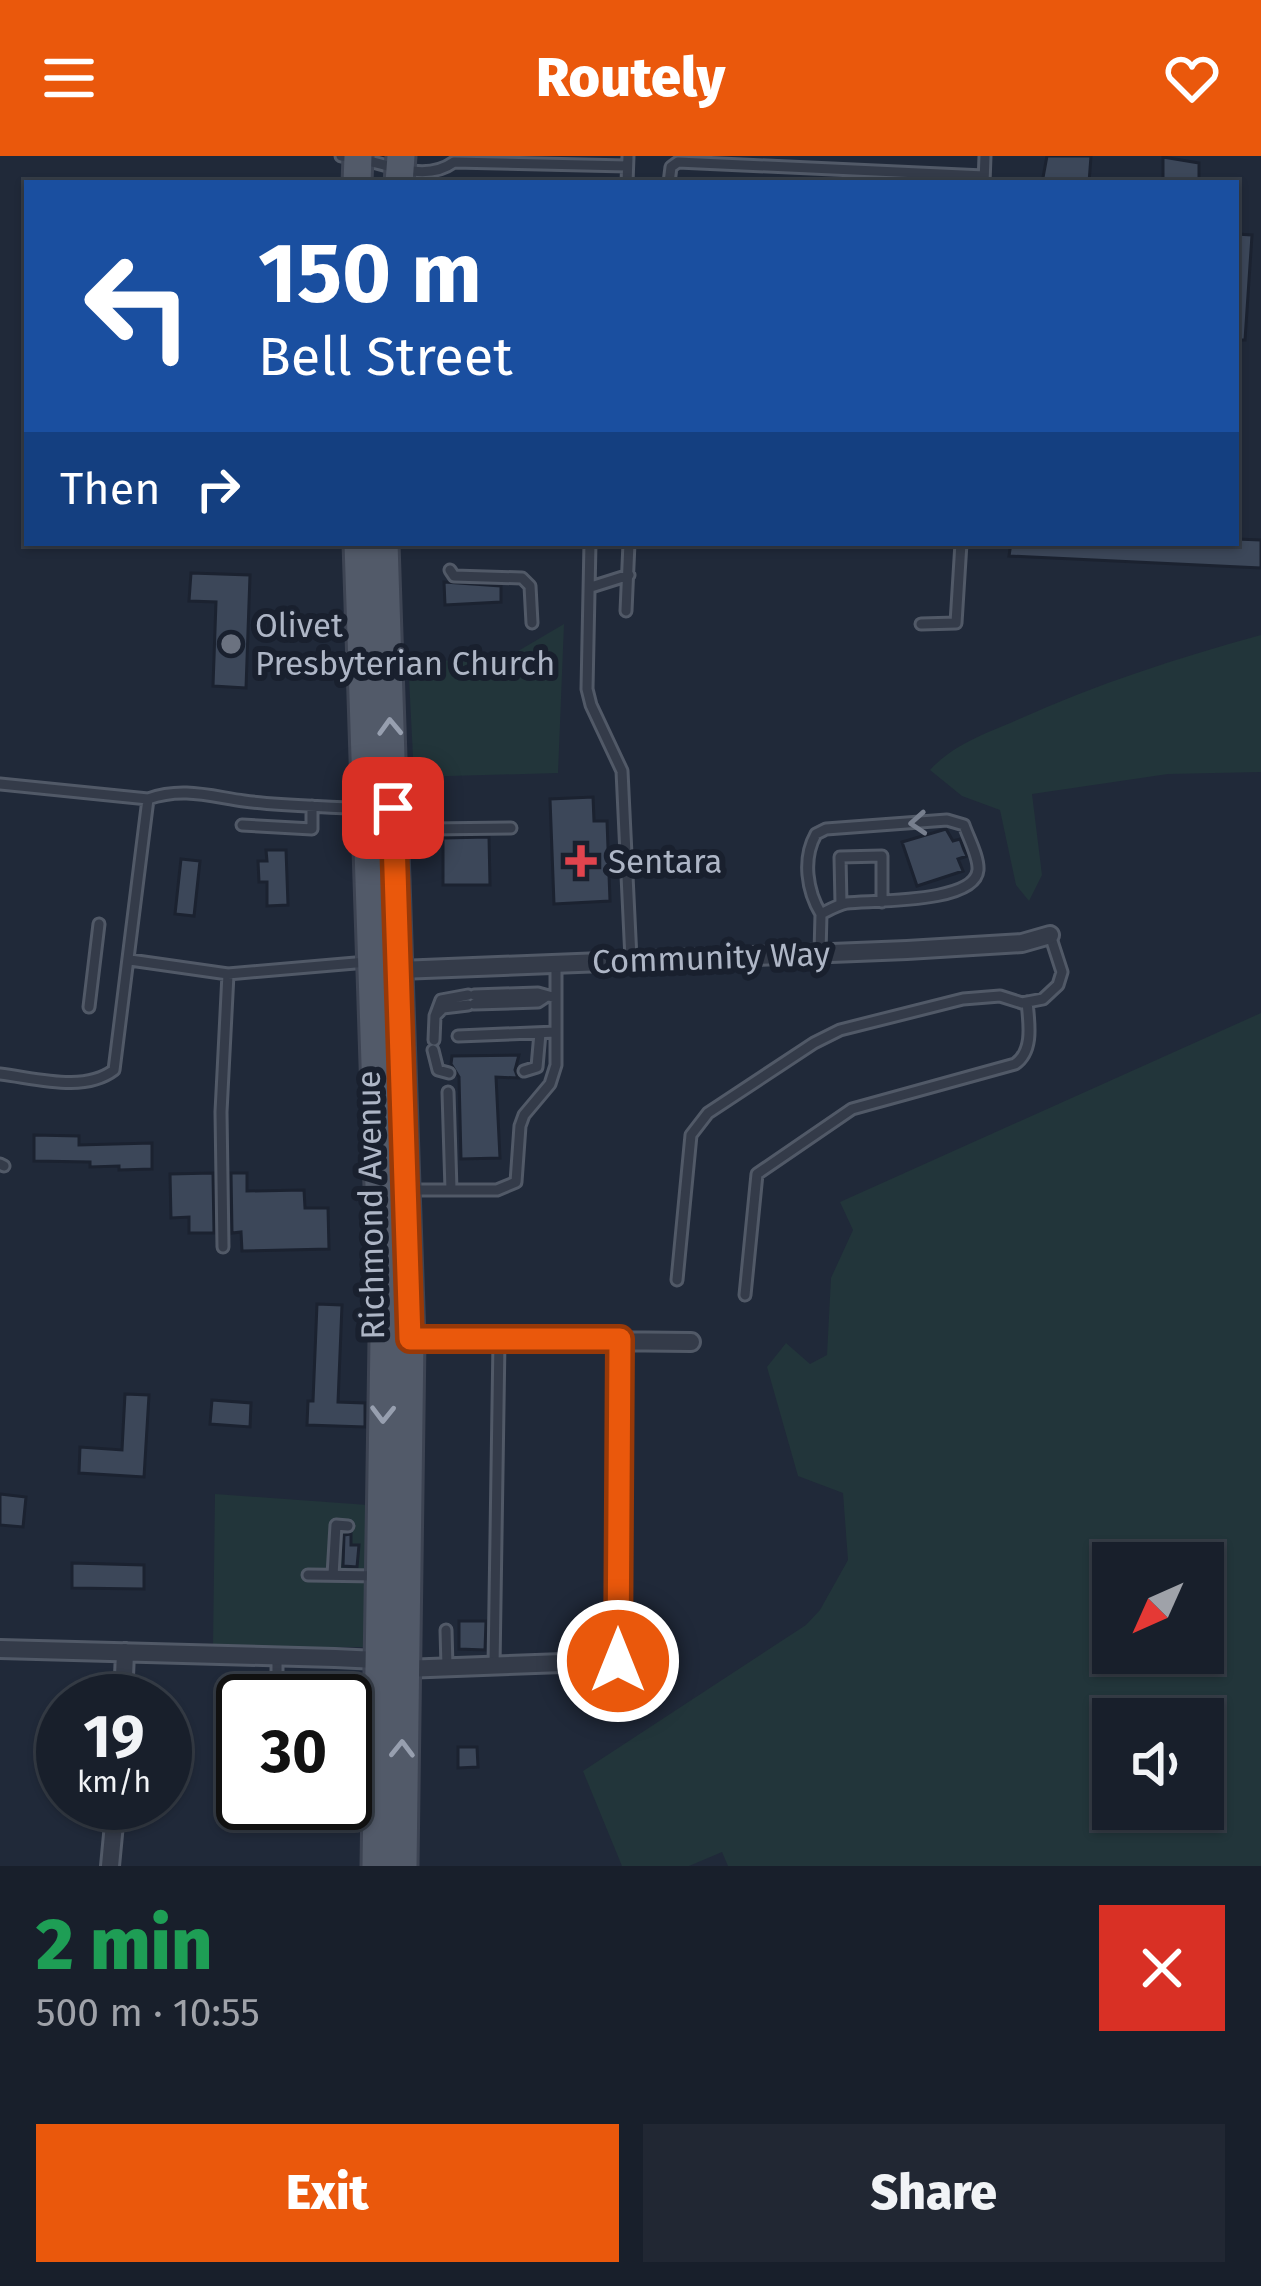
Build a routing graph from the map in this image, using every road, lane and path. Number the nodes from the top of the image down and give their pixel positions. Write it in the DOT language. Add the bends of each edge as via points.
graph roads {
  1 [pos="341,156"];
  2 [pos="359,156"];
  3 [pos="986,156"];
  4 [pos="451,159"];
  5 [pos="627,161"];
  6 [pos="400,169"];
  7 [pos="669,180"];
  8 [pos="984,180"];
  9 [pos="590,546"];
  10 [pos="629,546"];
  11 [pos="961,546"];
  12 [pos="371,551"];
  13 [pos="450,570"];
  14 [pos="629,574"];
  15 [pos="591,587"];
  16 [pos="626,611"];
  17 [pos="532,623"];
  18 [pos="921,624"];
  19 [pos="0,784"];
  20 [pos="148,799"];
  21 [pos="312,806"];
  22 [pos="429,808"];
  23 [pos="380,809"];
  24 [pos="242,825"];
  25 [pos="511,828"];
  26 [pos="430,830"];
  27 [pos="882,902"];
  28 [pos="842,904"];
  29 [pos="821,914"];
  30 [pos="99,924"];
  31 [pos="1050,935"];
  32 [pos="820,953"];
  33 [pos="631,959"];
  34 [pos="130,960"];
  35 [pos="556,962"];
  36 [pos="386,966"];
  37 [pos="228,974"];
  38 [pos="550,998"];
  39 [pos="1027,1002"];
  40 [pos="89,1007"];
  41 [pos="556,1032"];
  42 [pos="540,1033"];
  43 [pos="458,1036"];
  44 [pos="524,1071"];
  45 [pos="449,1073"];
  46 [pos="0,1075"];
  47 [pos="448,1092"];
  48 [pos="407,1190"];
  49 [pos="451,1190"];
  50 [pos="223,1247"];
  51 [pos="677,1280"];
  52 [pos="745,1295"];
  53 [pos="397,1339"];
  54 [pos="620,1339"];
  55 [pos="499,1340"];
  56 [pos="691,1342"];
  57 [pos="348,1526"];
  58 [pos="308,1575"];
  59 [pos="333,1576"];
  60 [pos="379,1576"];
  61 [pos="446,1630"];
  62 [pos="0,1649"];
  63 [pos="124,1652"];
  64 [pos="277,1656"];
  65 [pos="390,1664"];
  66 [pos="494,1666"];
  67 [pos="448,1667"];
  68 [pos="124,1674"];
  69 [pos="277,1674"];
  70 [pos="113,1830"];
  71 [pos="110,1866"];
  72 [pos="376,1866"];
  73 [pos="403,1866"];
  1 -- 2 [label="lane"];
  2 -- 6 [label="lane"];
  3 -- 8 [label="lane"];
  4 -- 5 [label="lane"];
  4 -- 6 [label="lane" via="440,172"];
  7 -- 8 [label="lane" via="678,162"];
  9 -- 15 [label="lane"];
  10 -- 14 [label="lane"];
  11 -- 18 [label="lane" via="956,622"];
  12 -- 23 [label="main road, Richmond Avenue"];
  13 -- 17 [label="lane" via="522,578 530,586"];
  14 -- 15 [label="lane"];
  14 -- 16 [label="lane"];
  15 -- 33 [label="lane" via="587,689 622,771"];
  19 -- 20 [label="lane"];
  20 -- 21 [label="lane" via="190,791"];
  20 -- 34 [label="lane"];
  21 -- 23 [label="lane"];
  21 -- 24 [label="lane" via="312,829"];
  22 -- 23 [label="lane"];
  23 -- 36 [label="main road, Richmond Avenue"];
  25 -- 26 [label="lane"];
  27 -- 28 [label="lane"];
  27 -- 28 [label="lane" via="882,856 840,857"];
  27 -- 29 [label="lane, one-way" via="922,899 976,877 964,825 947,820 816,835 810,895"];
  28 -- 29 [label="lane"];
  29 -- 32 [label="lane"];
  30 -- 40 [label="lane"];
  31 -- 32 [label="street, Community Way"];
  31 -- 39 [label="lane" via="1062,972 1058,985"];
  32 -- 33 [label="street, Community Way"];
  33 -- 35 [label="street, Community Way"];
  34 -- 37 [label="lane"];
  34 -- 46 [label="lane" via="113,1070 100,1080 71,1082"];
  35 -- 36 [label="street, Community Way"];
  35 -- 38 [label="lane"];
  36 -- 37 [label="lane"];
  36 -- 48 [label="main road, Richmond Avenue"];
  36 -- 53 [label="main road, Richmond Avenue"];
  37 -- 50 [label="lane"];
  38 -- 41 [label="lane"];
  38 -- 45 [label="lane" via="538,993 443,1008 434,1045 438,1070"];
  39 -- 51 [label="lane" via="963,999 840,1030 708,1113 691,1135"];
  39 -- 52 [label="lane" via="1023,1059 852,1109 757,1174"];
  41 -- 42 [label="lane"];
  41 -- 49 [label="lane" via="550,1084 520,1126 516,1182"];
  42 -- 43 [label="lane"];
  42 -- 44 [label="lane" via="538,1067"];
  47 -- 49 [label="lane"];
  48 -- 49 [label="lane"];
  48 -- 53 [label="main road, Richmond Avenue"];
  53 -- 55 [label="street"];
  53 -- 60 [label="main road, Richmond Avenue, one-way"];
  53 -- 65 [label="main road, Richmond Avenue"];
  54 -- 55 [label="street"];
  54 -- 56 [label="street"];
  54 -- 66 [label="street" via="618,1661"];
  55 -- 66 [label="lane"];
  57 -- 59 [label="lane" via="336,1525"];
  58 -- 59 [label="lane"];
  59 -- 60 [label="lane"];
  60 -- 65 [label="main road, Richmond Avenue"];
  61 -- 67 [label="lane"];
  62 -- 63 [label="street"];
  63 -- 64 [label="street"];
  63 -- 68 [label="street"];
  64 -- 65 [label="street"];
  64 -- 69 [label="lane"];
  65 -- 67 [label="street"];
  65 -- 72 [label="main road, Richmond Avenue"];
  73 -- 65 [label="main road, Richmond Avenue, one-way"];
  66 -- 67 [label="street"];
  70 -- 71 [label="street"];
}
